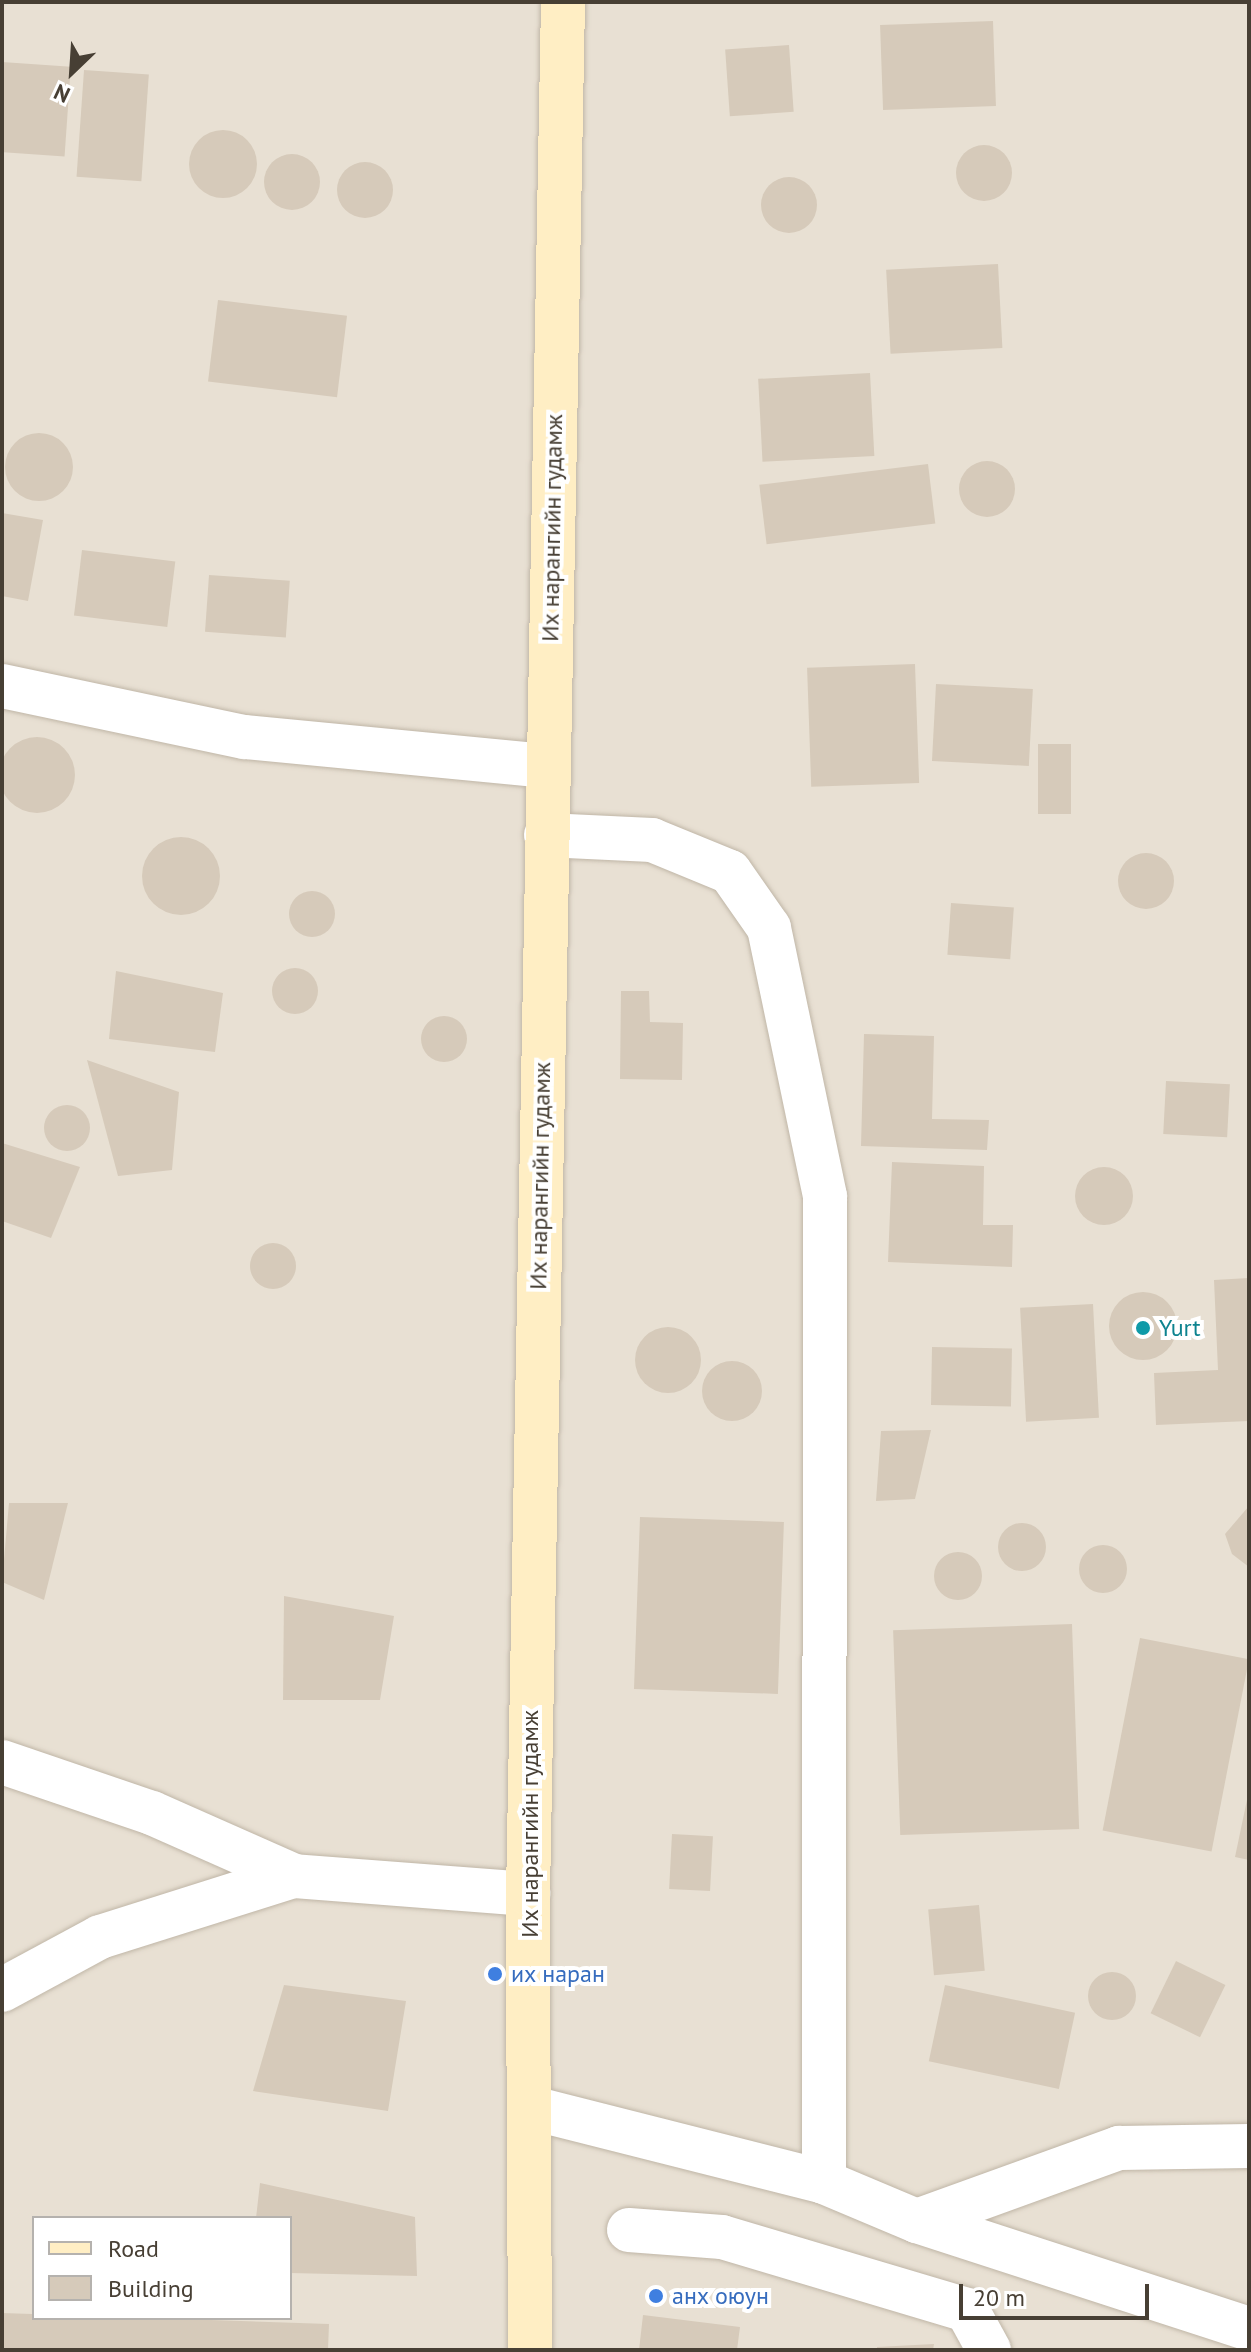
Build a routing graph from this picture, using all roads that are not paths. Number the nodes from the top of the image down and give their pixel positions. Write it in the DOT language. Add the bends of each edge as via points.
graph roads {
  1 [pos="563,2"];
  2 [pos="2,686"];
  3 [pos="547,766"];
  4 [pos="546,835"];
  5 [pos="2,1762"];
  6 [pos="294,1876"];
  7 [pos="528,1894"];
  8 [pos="2,1990"];
  9 [pos="532,2108"];
  10 [pos="1249,2146"];
  11 [pos="824,2182"];
  12 [pos="917,2221"];
  13 [pos="629,2230"];
  14 [pos="1249,2329"];
  15 [pos="530,2350"];
  16 [pos="989,2350"];
  1 -- 3 [label="main road, Их нарангийн гудамж"];
  2 -- 3 [label="street" via="245,737"];
  3 -- 4 [label="main road, Их нарангийн гудамж"];
  4 -- 7 [label="main road, Их нарангийн гудамж"];
  4 -- 11 [label="street" via="652,840 730,872 769,928 825,1196"];
  5 -- 6 [label="street" via="152,1813"];
  6 -- 7 [label="street"];
  6 -- 8 [label="street" via="100,1937"];
  7 -- 9 [label="main road, Их нарангийн гудамж"];
  9 -- 11 [label="street"];
  9 -- 15 [label="main road, Их нарангийн гудамж"];
  10 -- 12 [label="street" via="1119,2148"];
  11 -- 12 [label="street"];
  12 -- 14 [label="street"];
  13 -- 16 [label="street" via="722,2237 967,2310"];
}
